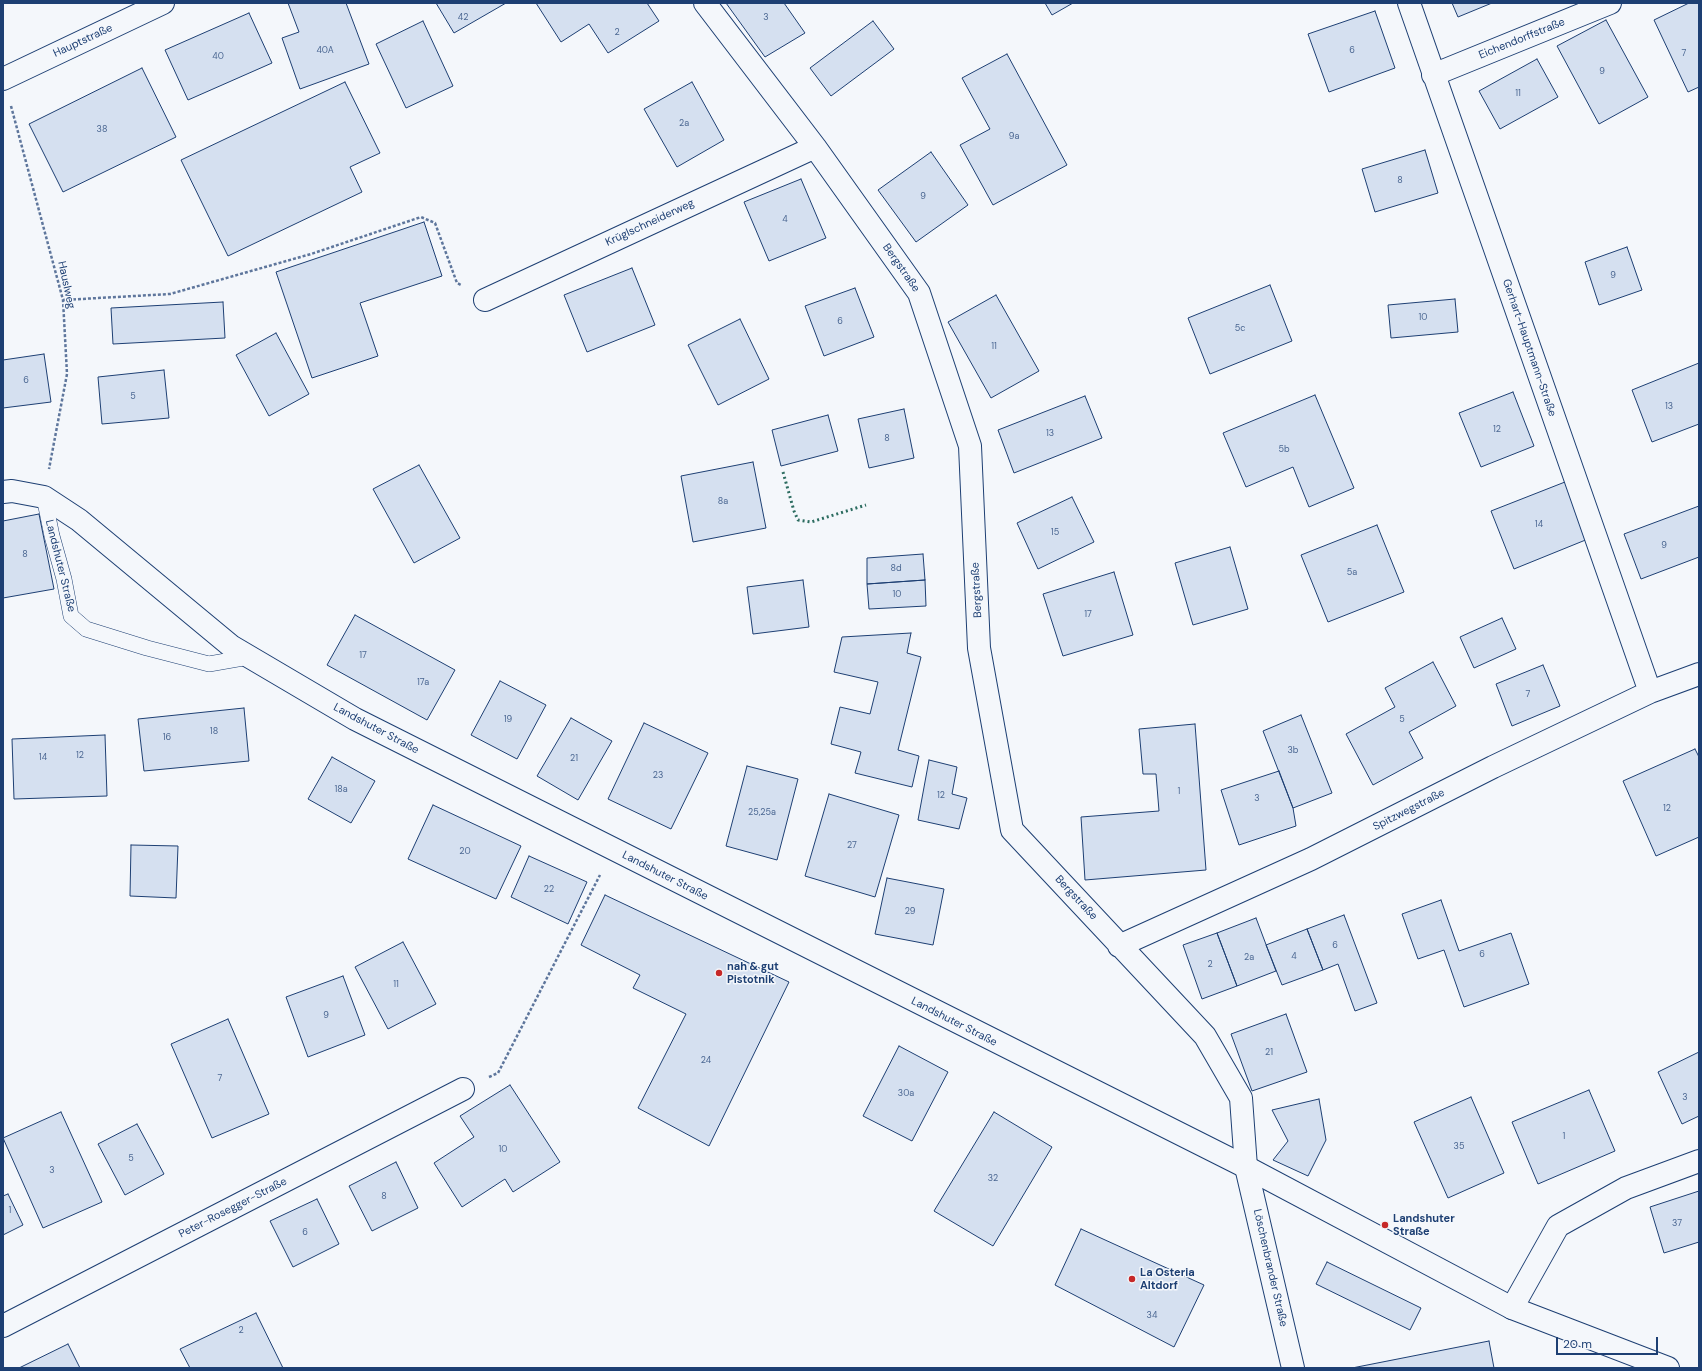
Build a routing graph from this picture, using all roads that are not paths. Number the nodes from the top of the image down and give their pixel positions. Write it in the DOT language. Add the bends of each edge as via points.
graph roads {
  1 [pos="163,3"];
  2 [pos="706,3"];
  3 [pos="1409,3"];
  4 [pos="1610,3"];
  5 [pos="1433,75"];
  6 [pos="3,78"];
  7 [pos="815,147"];
  8 [pos="485,300"];
  9 [pos="3,492"];
  10 [pos="44,497"];
  11 [pos="249,657"];
  12 [pos="1699,674"];
  13 [pos="1650,692"];
  14 [pos="1119,946"];
  15 [pos="462,1089"];
  16 [pos="1699,1161"];
  17 [pos="1246,1168"];
  18 [pos="1512,1308"];
  19 [pos="3,1326"];
  20 [pos="1293,1368"];
  21 [pos="1668,1368"];
  1 -- 6 [label="street, Hauptstraße"];
  2 -- 7 [label="street, Bergstraße"];
  3 -- 5 [label="street, Gerhart-Hauptmann-Straße"];
  4 -- 5 [label="street, Eichendorffstraße"];
  5 -- 13 [label="street, Gerhart-Hauptmann-Straße"];
  7 -- 8 [label="street, Krüglschneiderweg"];
  7 -- 14 [label="street, Bergstraße" via="919,293 970,446 979,648 1012,830"];
  9 -- 10 [label="street, Landshuter Straße" via="12,491"];
  10 -- 11 [label="street, Landshuter Straße" via="79,520 231,646"];
  10 -- 11 [label="lane, Landshuter Straße" via="71,616 86,629 209,664"];
  11 -- 17 [label="street, Landshuter Straße" via="355,719"];
  12 -- 13 [label="street, Spitzwegstraße"];
  13 -- 14 [label="street, Spitzwegstraße" via="1312,859"];
  14 -- 17 [label="street, Bergstraße" via="1205,1036 1241,1098"];
  15 -- 19 [label="street, Peter-Rosegger-Straße"];
  16 -- 18 [label="street" via="1626,1188 1558,1226"];
  17 -- 18 [label="street, Landshuter Straße"];
  17 -- 20 [label="street, Löschenbrander Straße"];
  18 -- 21 [label="street, Landshuter Straße"];
}
